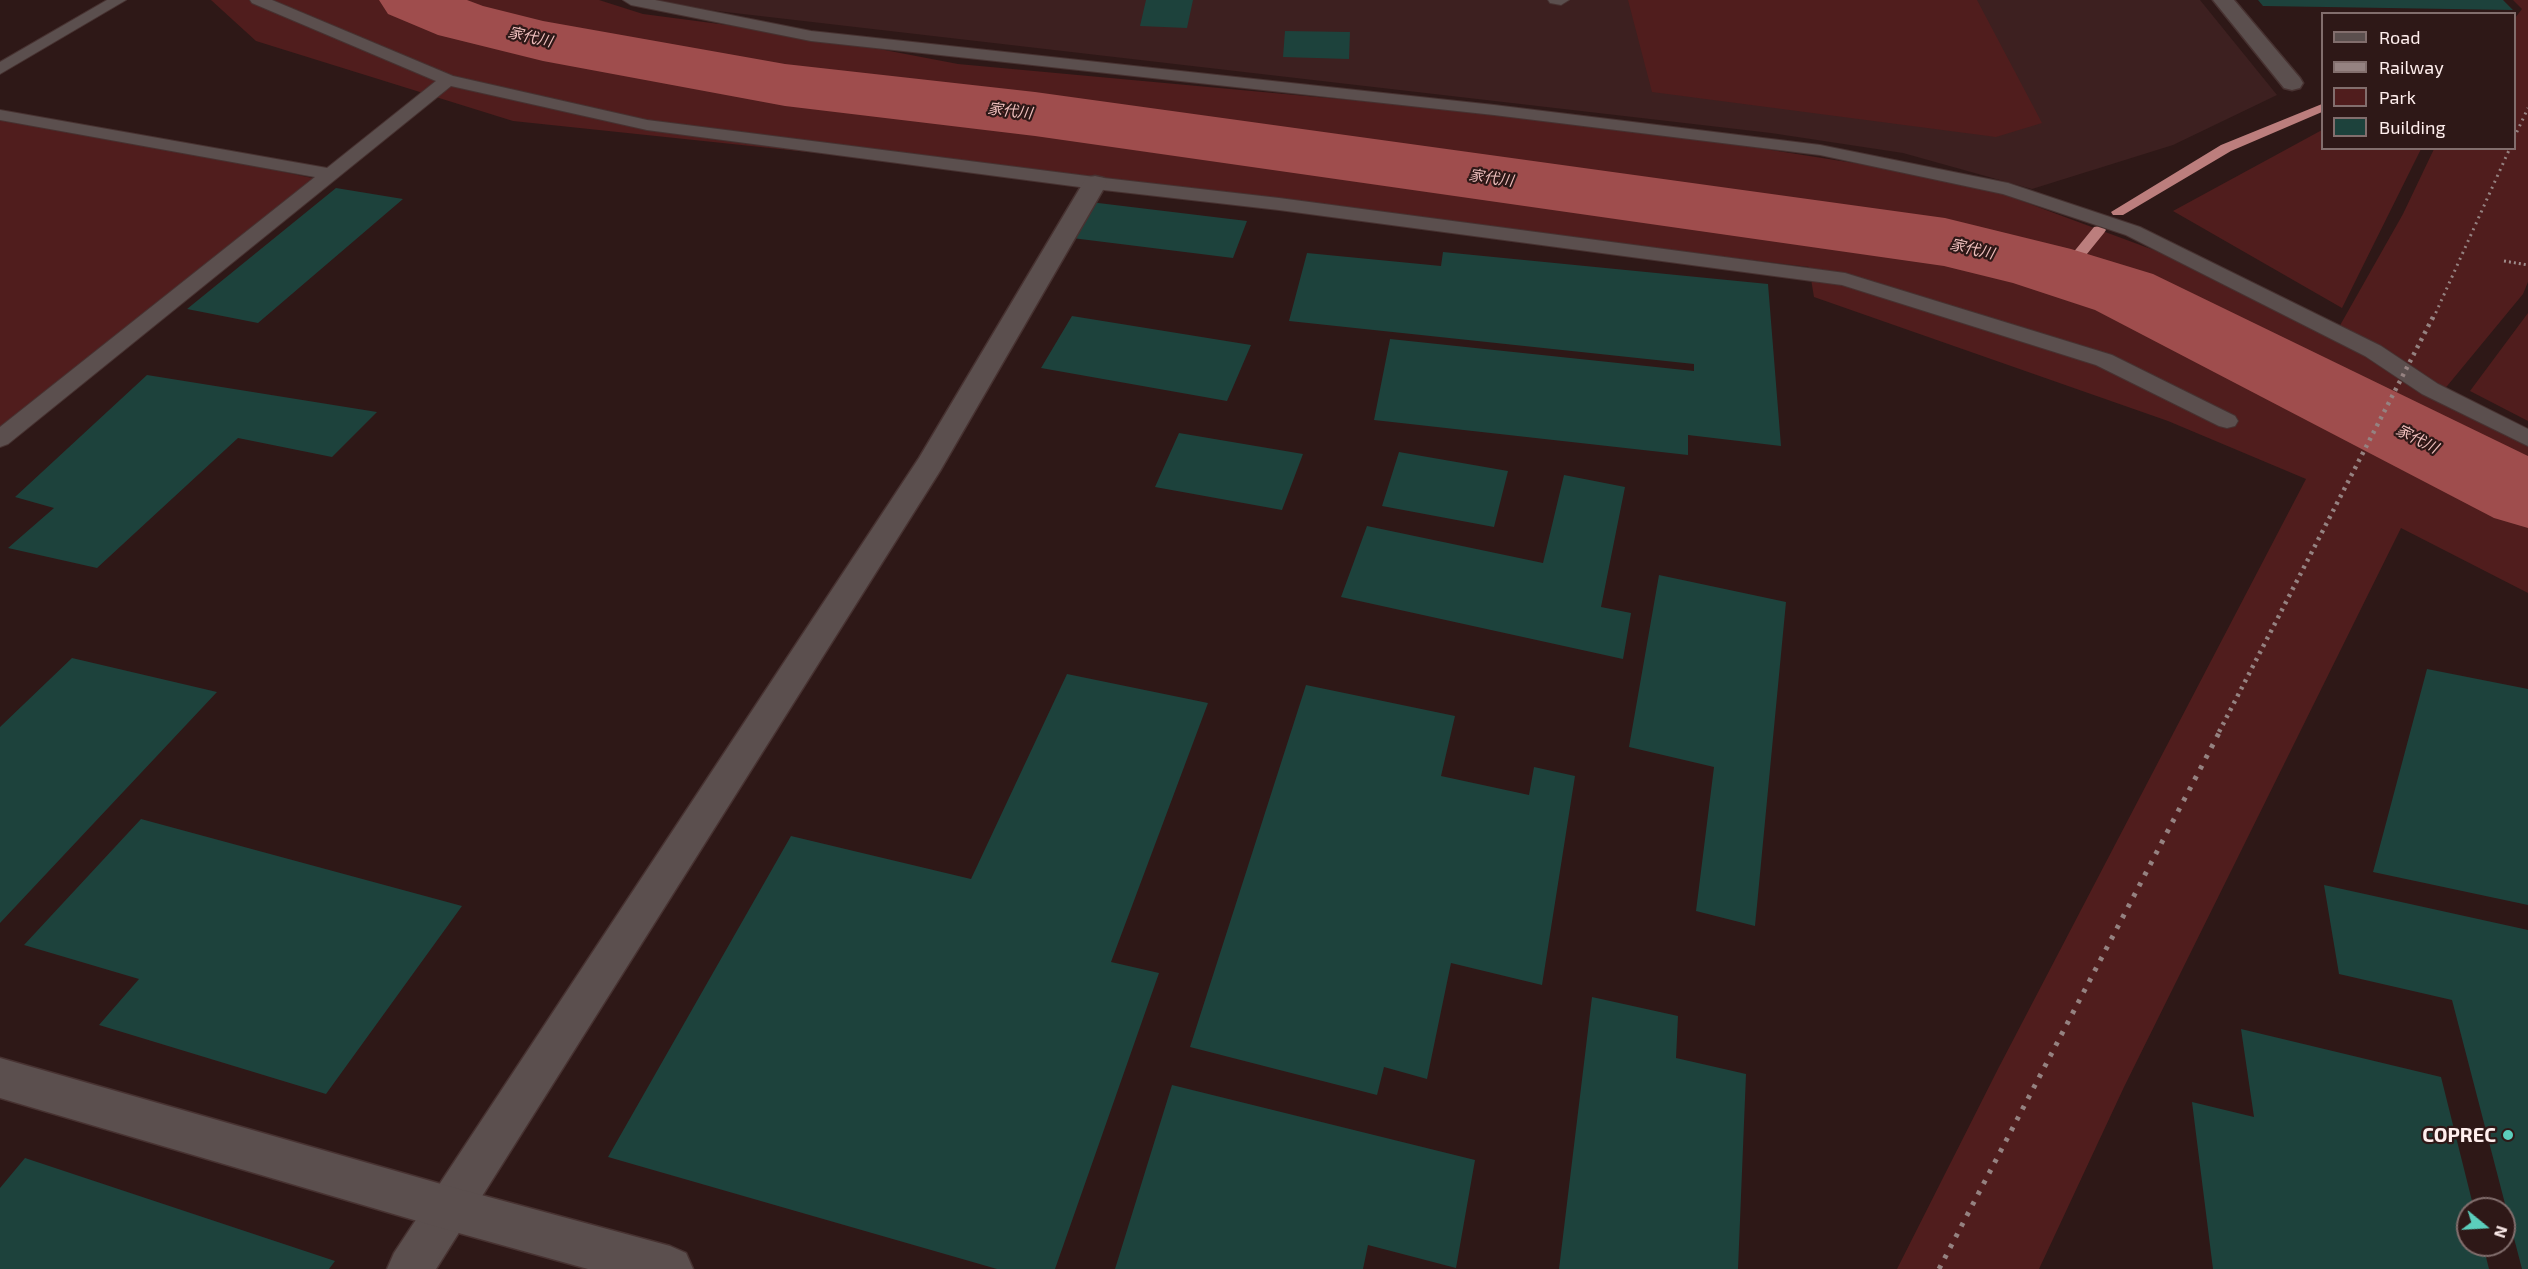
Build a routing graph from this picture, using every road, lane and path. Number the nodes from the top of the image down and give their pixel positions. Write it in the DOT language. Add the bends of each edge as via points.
graph roads {
  1 [pos="118,0"];
  2 [pos="258,0"];
  3 [pos="631,0"];
  4 [pos="1556,0"];
  5 [pos="1561,0"];
  6 [pos="2223,0"];
  7 [pos="0,69"];
  8 [pos="448,80"];
  9 [pos="2292,83"];
  10 [pos="0,115"];
  11 [pos="330,174"];
  12 [pos="1095,183"];
  13 [pos="2504,261"];
  14 [pos="2528,265"];
  15 [pos="2227,421"];
  16 [pos="2528,438"];
  17 [pos="0,439"];
  18 [pos="0,1078"];
  19 [pos="448,1208"];
  20 [pos="410,1269"];
  21 [pos="670,1269"];
  1 -- 7 [label="lane"];
  2 -- 8 [label="lane"];
  3 -- 16 [label="lane" via="811,36 1482,108 1820,150 2008,189 2133,231 2373,351 2430,388"];
  4 -- 5 [label="lane"];
  6 -- 9 [label="street"];
  8 -- 11 [label="lane"];
  8 -- 12 [label="lane" via="647,125"];
  10 -- 11 [label="lane"];
  11 -- 17 [label="lane"];
  12 -- 15 [label="lane" via="1845,279 2104,360"];
  12 -- 19 [label="street" via="930,464"];
  13 -- 14 [label="path"];
  18 -- 19 [label="street"];
  19 -- 20 [label="street"];
  19 -- 21 [label="street"];
}
